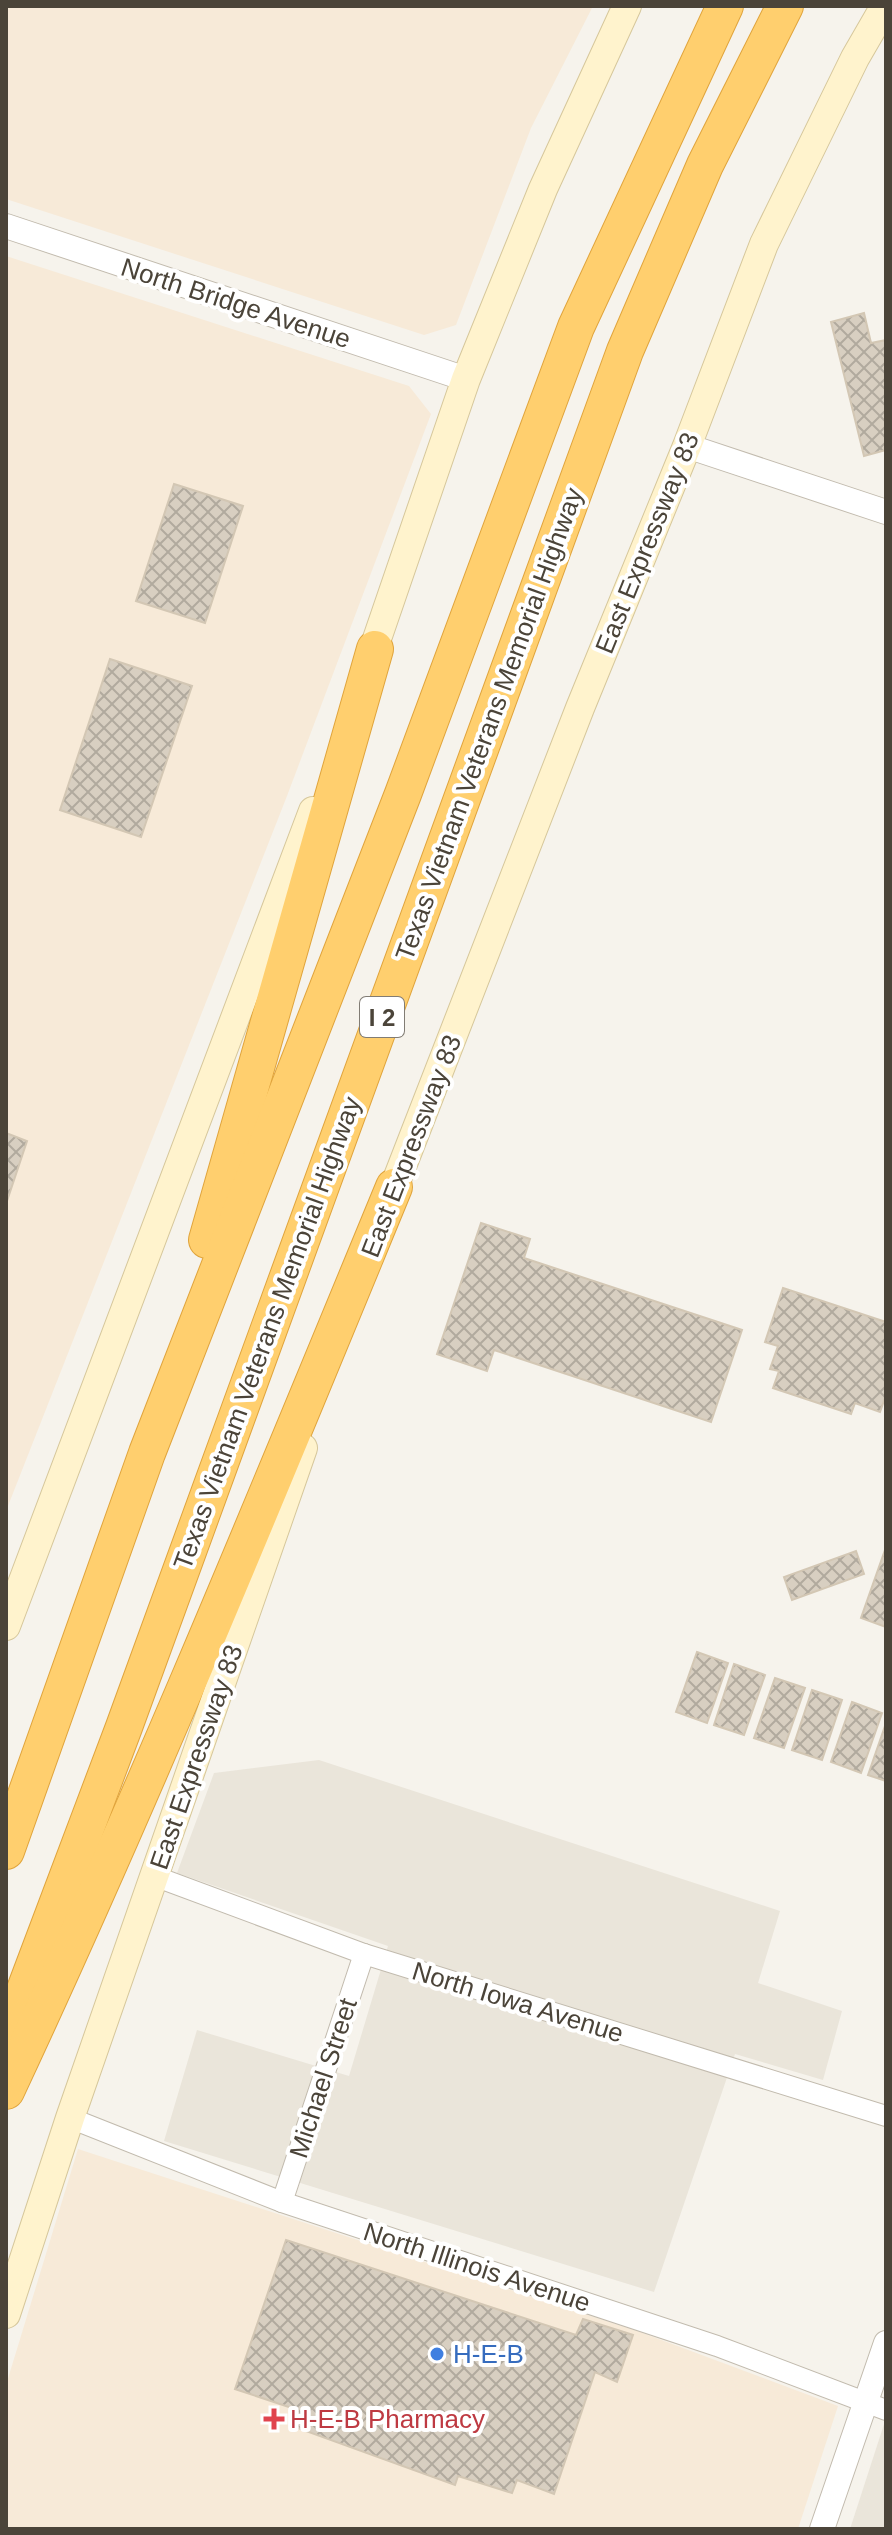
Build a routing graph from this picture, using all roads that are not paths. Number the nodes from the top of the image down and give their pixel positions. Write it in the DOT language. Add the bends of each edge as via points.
graph roads {
  1 [pos="627,6"];
  2 [pos="725,6"];
  3 [pos="785,6"];
  4 [pos="885,6"];
  5 [pos="6,226"];
  6 [pos="466,379"];
  7 [pos="687,446"];
  8 [pos="886,512"];
  9 [pos="375,649"];
  10 [pos="394,1187"];
  11 [pos="147,1453"];
  12 [pos="6,1626"];
  13 [pos="6,1851"];
  14 [pos="154,1876"];
  15 [pos="364,1954"];
  16 [pos="6,2040"];
  17 [pos="6,2091"];
  18 [pos="886,2116"];
  19 [pos="70,2118"];
  20 [pos="282,2202"];
  21 [pos="6,2314"];
  22 [pos="886,2343"];
  23 [pos="876,2406"];
  24 [pos="822,2529"];
  1 -- 6 [label="main road" via="543,189"];
  2 -- 11 [label="highway, I 2" via="576,327 403,794"];
  3 -- 16 [label="highway, Texas Vietnam Veterans Memorial Highway / I 2" via="705,165 625,351"];
  4 -- 7 [label="main road, East Expressway 83" via="764,244"];
  5 -- 6 [label="street, North Bridge Avenue"];
  6 -- 9 [label="main road"];
  7 -- 8 [label="street"];
  7 -- 10 [label="main road, East Expressway 83"];
  9 -- 11 [label="highway"];
  9 -- 12 [label="main road"];
  10 -- 14 [label="main road, East Expressway 83"];
  10 -- 17 [label="highway" via="199,1659"];
  11 -- 13 [label="highway, I 2"];
  14 -- 15 [label="street, North Iowa Avenue"];
  14 -- 19 [label="main road, East Expressway 83"];
  15 -- 18 [label="street, North Iowa Avenue"];
  15 -- 20 [label="street, Michael Street"];
  19 -- 20 [label="street, North Illinois Avenue"];
  19 -- 21 [label="main road, East Expressway 83"];
  20 -- 23 [label="street, North Illinois Avenue" via="717,2346"];
  22 -- 23 [label="street"];
  23 -- 24 [label="street"];
}
